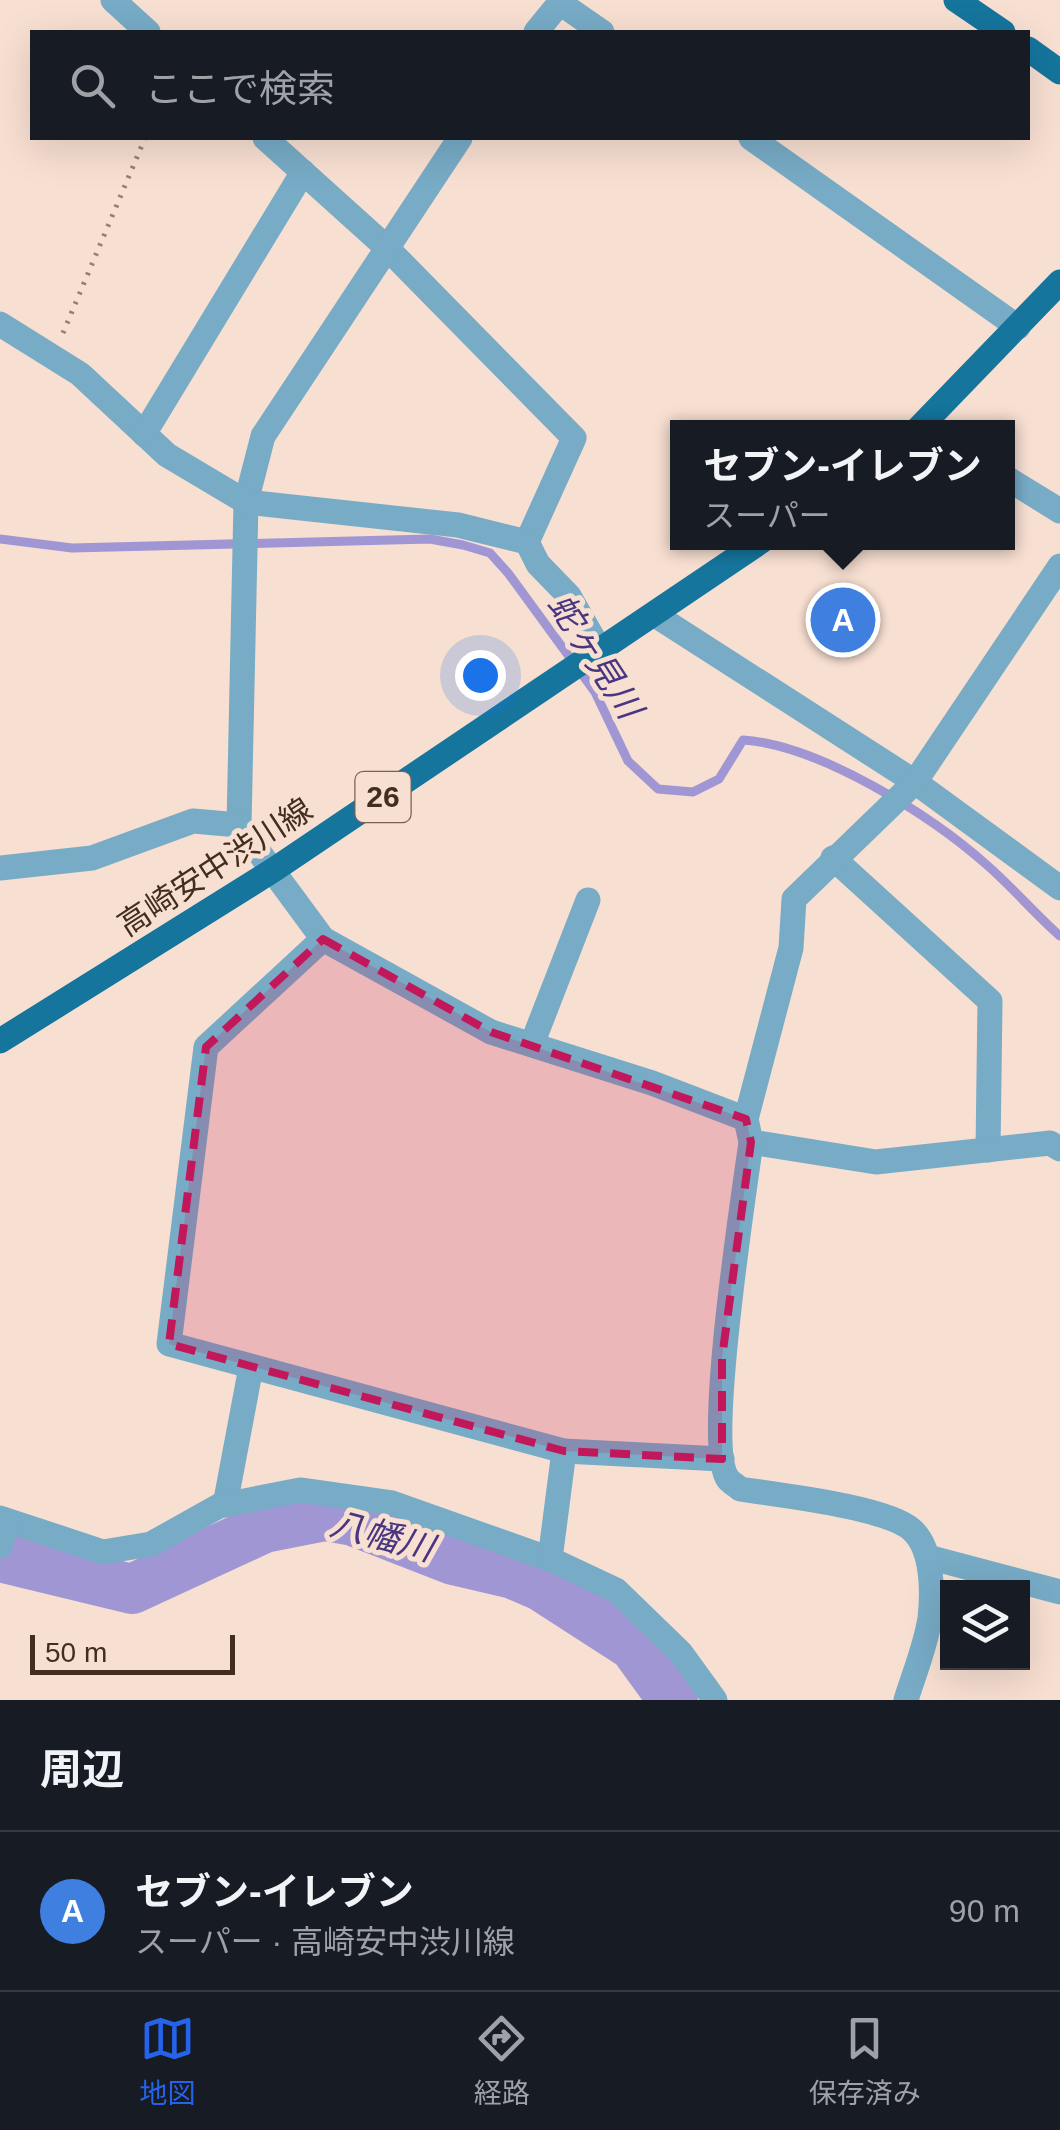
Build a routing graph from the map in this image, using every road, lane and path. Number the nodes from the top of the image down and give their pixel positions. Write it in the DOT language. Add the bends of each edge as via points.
graph roads {
  1 [pos="112,0"];
  2 [pos="956,0"];
  3 [pos="561,1"];
  4 [pos="146,30"];
  5 [pos="538,30"];
  6 [pos="599,30"];
  7 [pos="1000,30"];
  8 [pos="1030,51"];
  9 [pos="1060,72"];
  10 [pos="144,140"];
  11 [pos="267,140"];
  12 [pos="459,140"];
  13 [pos="754,140"];
  14 [pos="304,172"];
  15 [pos="386,247"];
  16 [pos="1060,282"];
  17 [pos="0,324"];
  18 [pos="1018,326"];
  19 [pos="53,357"];
  20 [pos="928,420"];
  21 [pos="144,434"];
  22 [pos="1015,484"];
  23 [pos="246,502"];
  24 [pos="1060,511"];
  25 [pos="527,542"];
  26 [pos="748,550"];
  27 [pos="1060,566"];
  28 [pos="654,615"];
  29 [pos="601,652"];
  30 [pos="915,782"];
  31 [pos="239,825"];
  32 [pos="832,858"];
  33 [pos="0,868"];
  34 [pos="276,869"];
  35 [pos="1060,888"];
  36 [pos="588,900"];
  37 [pos="323,939"];
  38 [pos="0,1041"];
  39 [pos="532,1044"];
  40 [pos="748,1131"];
  41 [pos="1060,1149"];
  42 [pos="988,1150"];
  43 [pos="251,1367"];
  44 [pos="564,1450"];
  45 [pos="722,1459"];
  46 [pos="225,1506"];
  47 [pos="3,1530"];
  48 [pos="928,1557"];
  49 [pos="550,1558"];
  50 [pos="1060,1592"];
  51 [pos="716,1700"];
  52 [pos="906,1700"];
  1 -- 4 [label="street"];
  2 -- 7 [label="main road"];
  3 -- 5 [label="street"];
  3 -- 6 [label="street"];
  8 -- 9 [label="main road"];
  10 -- 19 [label="path"];
  11 -- 14 [label="street"];
  12 -- 15 [label="street"];
  13 -- 18 [label="street"];
  14 -- 15 [label="street"];
  14 -- 21 [label="street"];
  15 -- 23 [label="street" via="263,436"];
  15 -- 25 [label="street" via="574,438"];
  16 -- 18 [label="main road"];
  17 -- 19 [label="street"];
  18 -- 20 [label="main road"];
  19 -- 21 [label="street"];
  21 -- 23 [label="street"];
  22 -- 24 [label="street"];
  23 -- 25 [label="street" via="458,525"];
  23 -- 31 [label="street"];
  25 -- 29 [label="street"];
  26 -- 28 [label="main road, 高崎安中渋川線 / 26"];
  27 -- 30 [label="street"];
  28 -- 29 [label="main road, 高崎安中渋川線 / 26"];
  28 -- 30 [label="street"];
  29 -- 34 [label="main road, 高崎安中渋川線 / 26"];
  30 -- 32 [label="street"];
  30 -- 35 [label="street"];
  31 -- 33 [label="street" via="193,821 92,858"];
  31 -- 34 [label="street"];
  32 -- 40 [label="street" via="794,899 791,948"];
  32 -- 42 [label="street" via="990,1001"];
  34 -- 37 [label="street"];
  34 -- 38 [label="main road, 高崎安中渋川線 / 26"];
  36 -- 39 [label="street"];
  37 -- 39 [label="street" via="491,1032"];
  37 -- 43 [label="street" via="206,1047 169,1344"];
  39 -- 40 [label="street" via="652,1082"];
  40 -- 42 [label="street" via="876,1162"];
  40 -- 45 [label="street" via="722,1358"];
  41 -- 42 [label="street" via="1050,1143"];
  43 -- 44 [label="street"];
  43 -- 46 [label="street"];
  44 -- 45 [label="street"];
  44 -- 49 [label="street"];
  45 -- 48 [label="street" via="727,1478 740,1488 867,1511 910,1527"];
  46 -- 47 [label="street" via="151,1544 103,1552"];
  46 -- 49 [label="street" via="300,1490 392,1503"];
  48 -- 50 [label="street"];
  48 -- 52 [label="street" via="930,1618"];
  49 -- 51 [label="street" via="616,1590 681,1653"];
}
